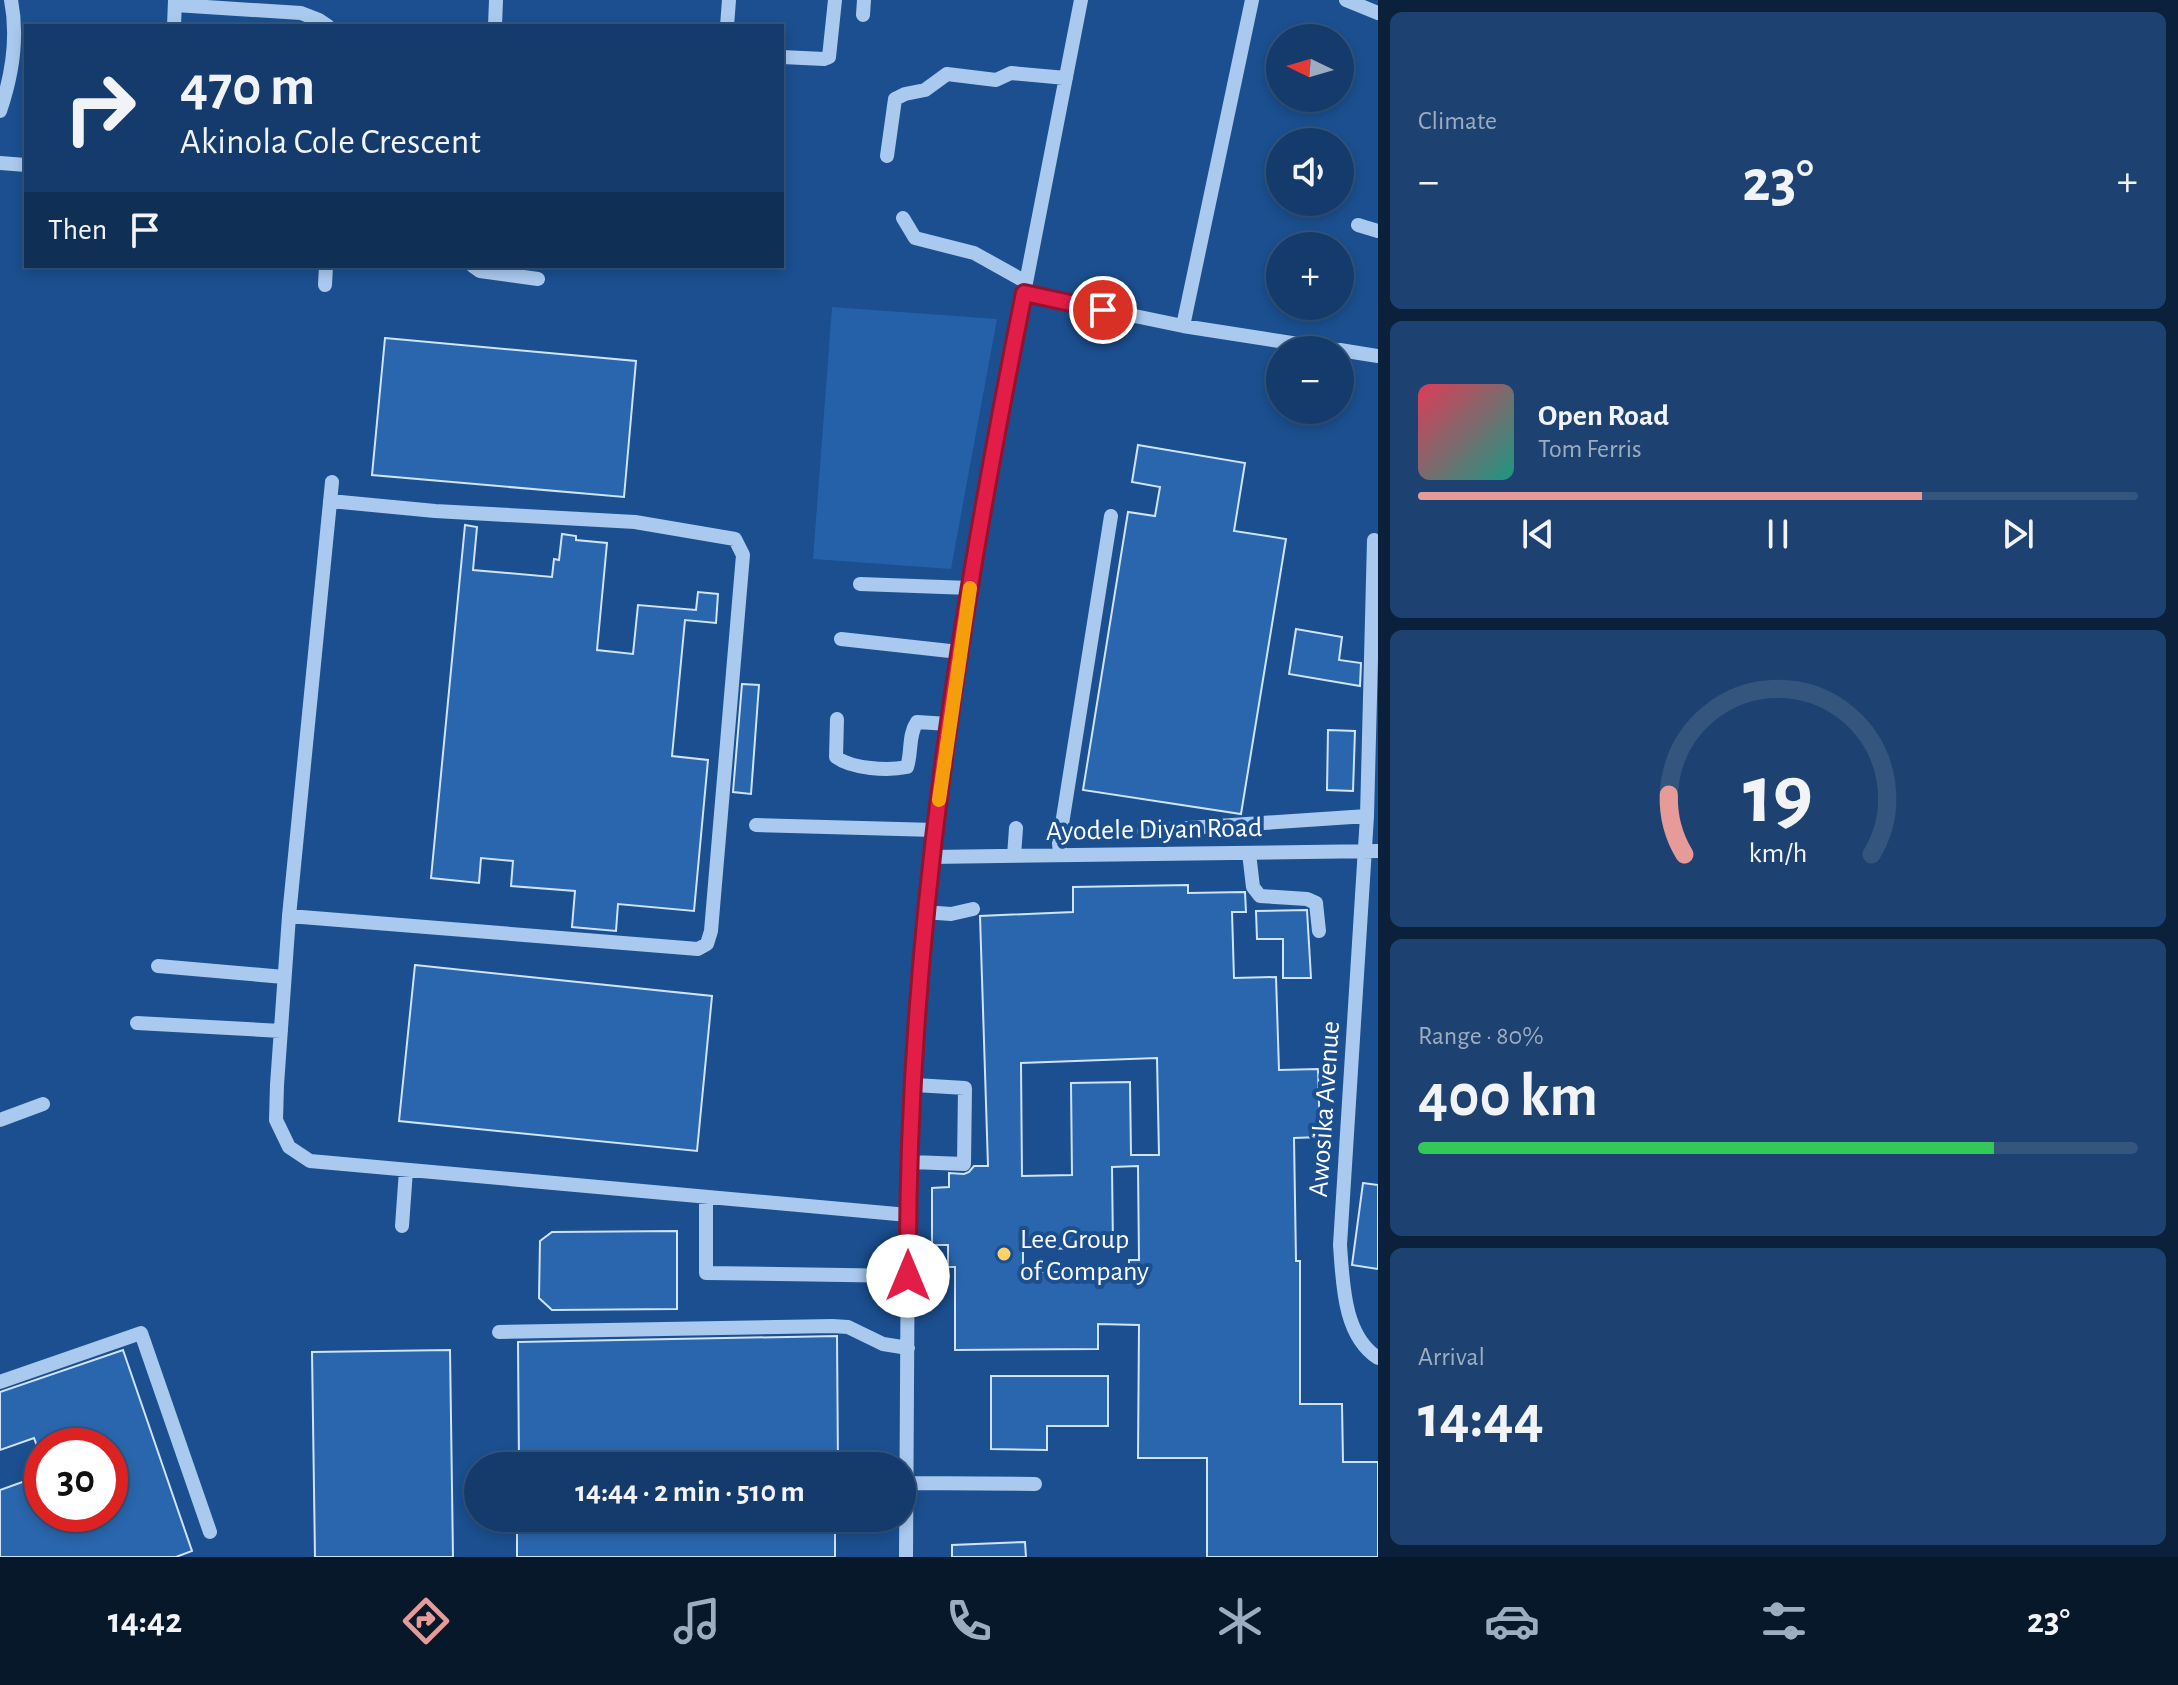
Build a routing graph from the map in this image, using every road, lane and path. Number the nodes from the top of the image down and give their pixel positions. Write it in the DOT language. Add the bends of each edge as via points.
graph roads {
  1 [pos="11,0"];
  2 [pos="496,0"];
  3 [pos="729,0"];
  4 [pos="835,0"];
  5 [pos="1081,0"];
  6 [pos="1252,0"];
  7 [pos="1346,0"];
  8 [pos="175,2"];
  9 [pos="1378,13"];
  10 [pos="174,24"];
  11 [pos="325,24"];
  12 [pos="495,24"];
  13 [pos="727,24"];
  14 [pos="784,57"];
  15 [pos="1066,78"];
  16 [pos="0,111"];
  17 [pos="887,156"];
  18 [pos="0,163"];
  19 [pos="24,165"];
  20 [pos="903,218"];
  21 [pos="1358,225"];
  22 [pos="1378,231"];
  23 [pos="326,268"];
  24 [pos="476,268"];
  25 [pos="538,279"];
  26 [pos="325,285"];
  27 [pos="1025,287"];
  28 [pos="1183,326"];
  29 [pos="1266,339"];
  30 [pos="1354,352"];
  31 [pos="1378,356"];
  32 [pos="332,482"];
  33 [pos="330,501"];
  34 [pos="1111,516"];
  35 [pos="1374,540"];
  36 [pos="860,584"];
  37 [pos="970,588"];
  38 [pos="841,639"];
  39 [pos="959,652"];
  40 [pos="837,719"];
  41 [pos="949,724"];
  42 [pos="1367,816"];
  43 [pos="1261,824"];
  44 [pos="756,825"];
  45 [pos="1016,828"];
  46 [pos="935,830"];
  47 [pos="1144,831"];
  48 [pos="1370,852"];
  49 [pos="1254,853"];
  50 [pos="1060,855"];
  51 [pos="1014,856"];
  52 [pos="931,857"];
  53 [pos="973,909"];
  54 [pos="924,912"];
  55 [pos="289,916"];
  56 [pos="1319,931"];
  57 [pos="158,966"];
  58 [pos="284,977"];
  59 [pos="137,1023"];
  60 [pos="281,1031"];
  61 [pos="915,1085"];
  62 [pos="43,1104"];
  63 [pos="0,1120"];
  64 [pos="911,1162"];
  65 [pos="406,1170"];
  66 [pos="706,1197"];
  67 [pos="908,1215"];
  68 [pos="402,1226"];
  69 [pos="908,1276"];
  70 [pos="499,1332"];
  71 [pos="908,1348"];
  72 [pos="1378,1358"];
  73 [pos="0,1382"];
  74 [pos="908,1452"];
  75 [pos="916,1483"];
  76 [pos="1035,1484"];
  77 [pos="210,1532"];
  78 [pos="906,1532"];
  79 [pos="906,1557"];
  1 -- 16 [label="street" via="14,35"];
  2 -- 12 [label="street"];
  3 -- 13 [label="street"];
  4 -- 14 [label="street" via="829,57"];
  5 -- 15 [label="street"];
  6 -- 28 [label="street"];
  7 -- 9 [label="street"];
  8 -- 10 [label="street"];
  8 -- 11 [label="street" via="301,13"];
  15 -- 17 [label="street" via="1011,73 996,80 947,74 925,90 895,99"];
  15 -- 27 [label="street"];
  18 -- 19 [label="street"];
  20 -- 27 [label="street" via="915,238 974,253"];
  21 -- 22 [label="street"];
  23 -- 26 [label="street"];
  24 -- 25 [label="street"];
  27 -- 28 [label="street"];
  27 -- 37 [label="street"];
  28 -- 29 [label="street"];
  30 -- 31 [label="street"];
  32 -- 33 [label="street"];
  33 -- 55 [label="street"];
  33 -- 55 [label="street" via="635,522 735,539 743,555 711,931 707,944 698,949"];
  34 -- 50 [label="street"];
  35 -- 42 [label="street, Awosika Avenue"];
  36 -- 37 [label="street"];
  37 -- 39 [label="street"];
  38 -- 39 [label="street"];
  39 -- 41 [label="street"];
  40 -- 41 [label="street" via="836,757 894,770 907,767 917,722"];
  41 -- 46 [label="street"];
  42 -- 43 [label="street"];
  42 -- 48 [label="street, Awosika Avenue"];
  43 -- 47 [label="street"];
  43 -- 49 [label="street"];
  44 -- 46 [label="street"];
  45 -- 51 [label="street"];
  46 -- 52 [label="street"];
  48 -- 49 [label="street, Ayodele Diyan Road"];
  48 -- 72 [label="street, Awosika Avenue" via="1340,1245 1353,1326 1366,1350"];
  49 -- 50 [label="street, Ayodele Diyan Road"];
  49 -- 56 [label="street" via="1253,887 1260,896 1316,903"];
  50 -- 51 [label="street, Ayodele Diyan Road"];
  51 -- 52 [label="street, Ayodele Diyan Road"];
  52 -- 54 [label="street"];
  53 -- 54 [label="street"];
  54 -- 61 [label="street"];
  55 -- 58 [label="street"];
  57 -- 58 [label="street"];
  58 -- 60 [label="street"];
  59 -- 60 [label="street"];
  60 -- 65 [label="street" via="276,1120 289,1147 310,1161"];
  61 -- 64 [label="street"];
  61 -- 64 [label="street" via="965,1088 964,1164"];
  62 -- 63 [label="street"];
  64 -- 67 [label="street"];
  65 -- 66 [label="street"];
  65 -- 68 [label="street"];
  66 -- 67 [label="street"];
  66 -- 69 [label="street" via="706,1273"];
  67 -- 69 [label="street"];
  69 -- 71 [label="street"];
  70 -- 71 [label="street" via="832,1326"];
  71 -- 74 [label="street"];
  73 -- 77 [label="street" via="141,1333"];
  75 -- 76 [label="street"];
  78 -- 79 [label="street"];
}
